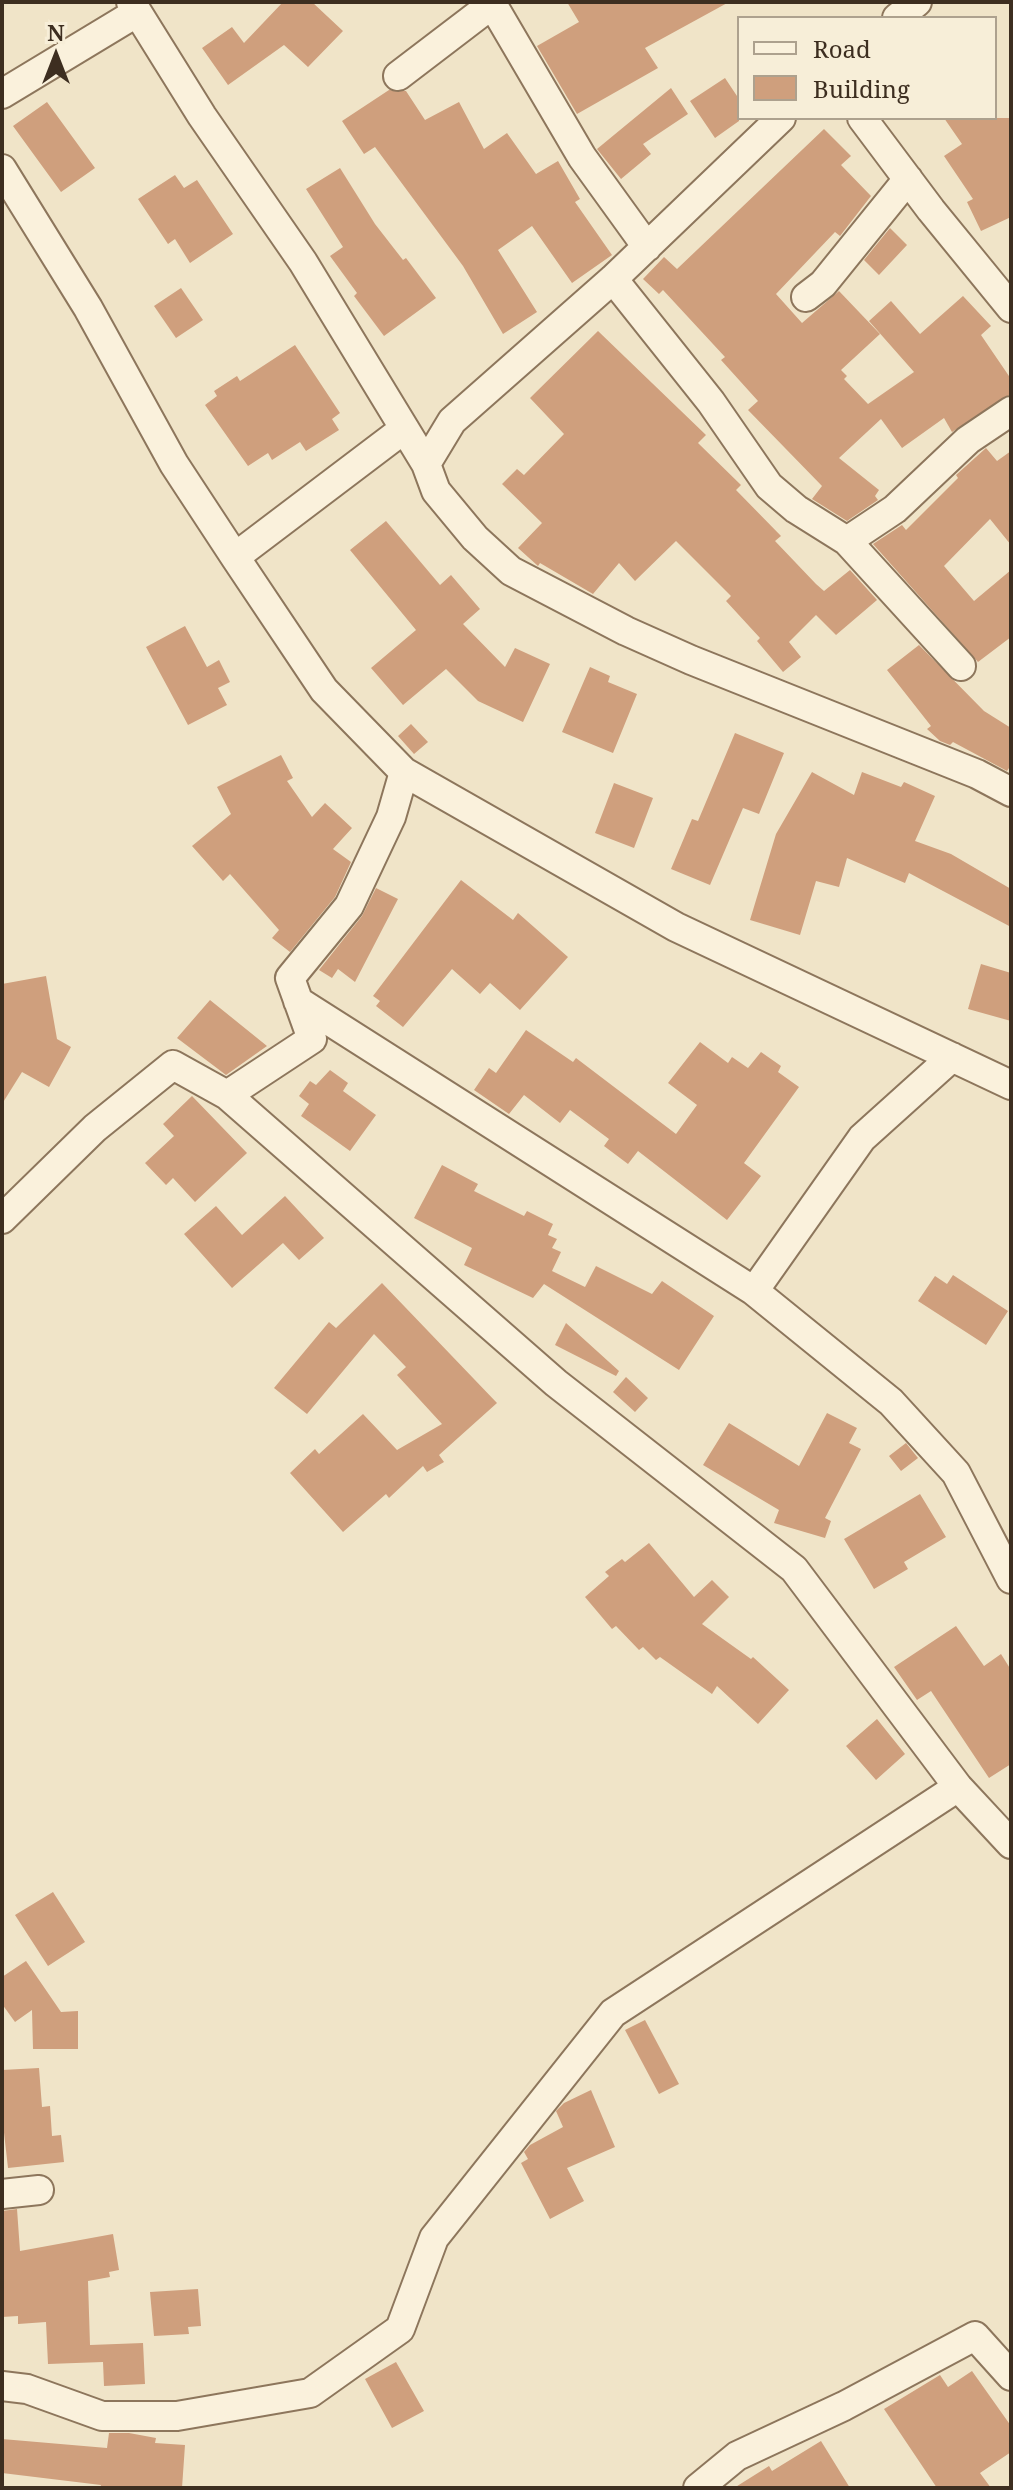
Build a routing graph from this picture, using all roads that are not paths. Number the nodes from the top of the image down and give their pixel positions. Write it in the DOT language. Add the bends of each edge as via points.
graph roads {
  1 [pos="917,2"];
  2 [pos="490,3"];
  3 [pos="134,8"];
  4 [pos="900,16"];
  5 [pos="398,76"];
  6 [pos="2,94"];
  7 [pos="779,120"];
  8 [pos="864,120"];
  9 [pos="2,169"];
  10 [pos="908,179"];
  11 [pos="647,247"];
  12 [pos="613,279"];
  13 [pos="806,297"];
  14 [pos="1011,308"];
  15 [pos="1011,411"];
  16 [pos="404,429"];
  17 [pos="426,464"];
  18 [pos="847,541"];
  19 [pos="235,557"];
  20 [pos="961,666"];
  21 [pos="404,772"];
  22 [pos="1011,792"];
  23 [pos="298,1001"];
  24 [pos="952,1057"];
  25 [pos="1011,1085"];
  26 [pos="227,1095"];
  27 [pos="2,1219"];
  28 [pos="754,1291"];
  29 [pos="1011,1579"];
  30 [pos="958,1787"];
  31 [pos="1011,1844"];
  32 [pos="39,2190"];
  33 [pos="2,2194"];
  34 [pos="1011,2376"];
  35 [pos="2,2386"];
  36 [pos="698,2488"];
  1 -- 4 [label="street"];
  2 -- 5 [label="street"];
  2 -- 11 [label="street" via="582,157"];
  3 -- 6 [label="street"];
  3 -- 16 [label="street" via="303,262"];
  7 -- 11 [label="street"];
  8 -- 10 [label="street"];
  9 -- 19 [label="street" via="88,308 174,464"];
  10 -- 13 [label="street" via="823,284"];
  10 -- 14 [label="street"];
  11 -- 12 [label="street"];
  12 -- 17 [label="street" via="452,421"];
  12 -- 18 [label="street" via="711,402 769,486"];
  15 -- 18 [label="street" via="968,440 895,509"];
  16 -- 17 [label="street"];
  16 -- 19 [label="street"];
  17 -- 22 [label="street" via="436,491 511,571 691,660"];
  18 -- 20 [label="street"];
  19 -- 21 [label="street" via="324,690"];
  21 -- 23 [label="street" via="391,817 349,906 290,978"];
  21 -- 24 [label="street" via="676,927"];
  23 -- 26 [label="street" via="312,1039"];
  23 -- 28 [label="street"];
  24 -- 25 [label="street"];
  24 -- 28 [label="street" via="862,1138"];
  26 -- 27 [label="street" via="173,1065 95,1128"];
  26 -- 30 [label="street" via="556,1383 794,1569"];
  28 -- 29 [label="street" via="891,1402 956,1473"];
  30 -- 31 [label="street"];
  30 -- 35 [label="street" via="613,2013 434,2238 400,2329 310,2393 177,2416 102,2416 27,2389"];
  32 -- 33 [label="street"];
  34 -- 36 [label="street" via="975,2336 737,2456"];
}
